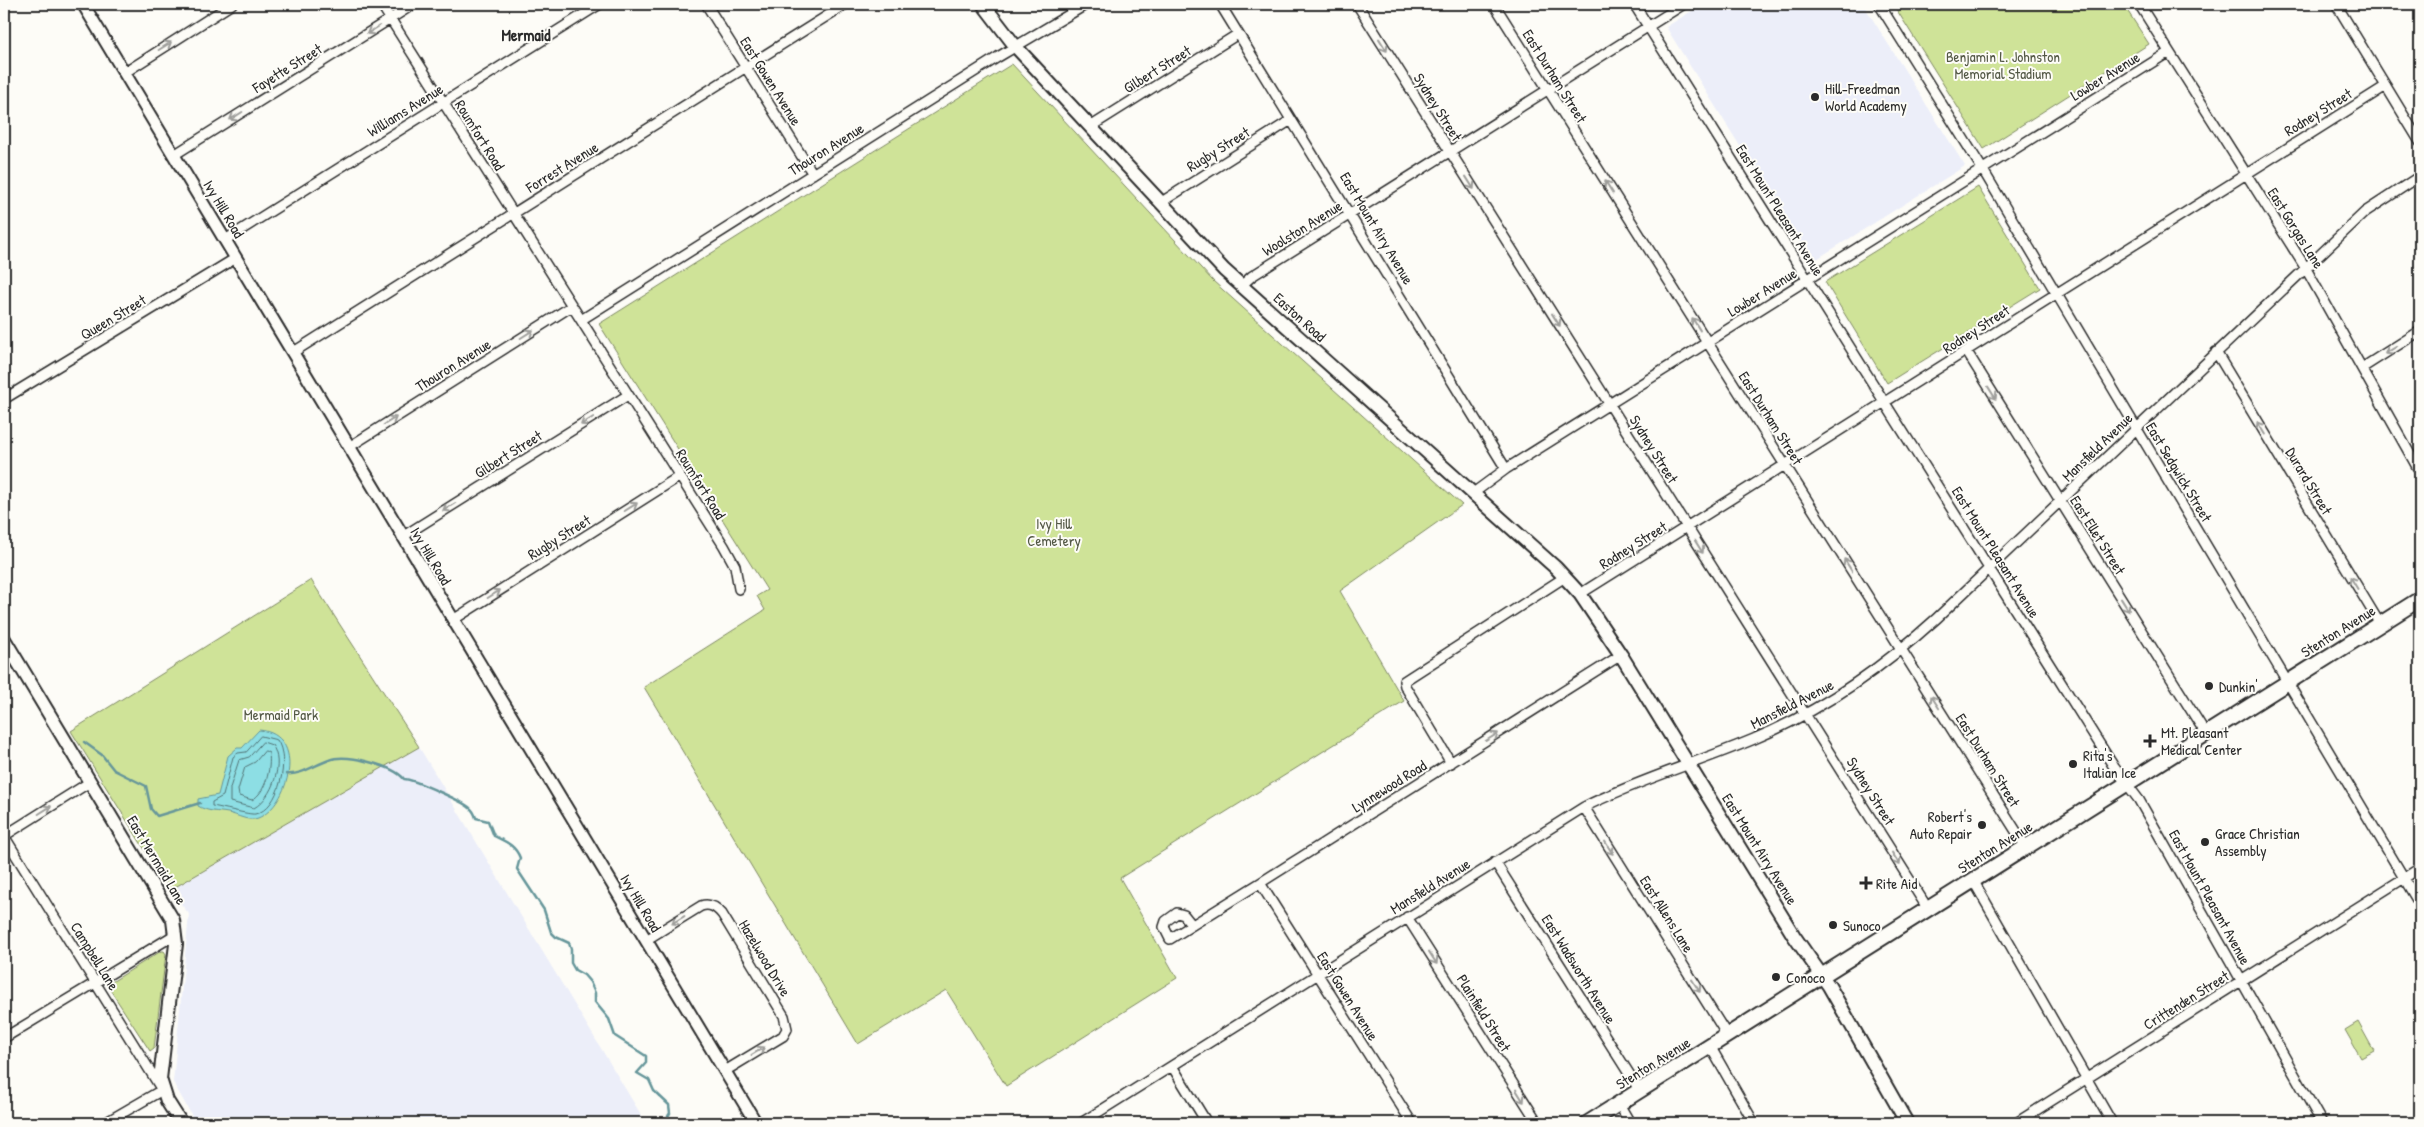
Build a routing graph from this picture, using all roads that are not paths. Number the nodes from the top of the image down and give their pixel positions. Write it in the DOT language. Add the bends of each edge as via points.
graph roads {
  1 [pos="83,4"];
  2 [pos="232,4"];
  3 [pos="381,4"];
  4 [pos="414,4"];
  5 [pos="600,4"];
  6 [pos="706,4"];
  7 [pos="846,4"];
  8 [pos="983,4"];
  9 [pos="1086,4"];
  10 [pos="1220,4"];
  11 [pos="1357,4"];
  12 [pos="1494,4"];
  13 [pos="1634,4"];
  14 [pos="1684,4"];
  15 [pos="1879,4"];
  16 [pos="2139,4"];
  17 [pos="2336,4"];
  18 [pos="390,19"];
  19 [pos="1648,27"];
  20 [pos="1238,34"];
  21 [pos="1016,47"];
  22 [pos="2169,52"];
  23 [pos="746,67"];
  24 [pos="124,72"];
  25 [pos="2386,86"];
  26 [pos="1548,90"];
  27 [pos="443,103"];
  28 [pos="1291,120"];
  29 [pos="1090,127"];
  30 [pos="2420,142"];
  31 [pos="1450,151"];
  32 [pos="174,155"];
  33 [pos="1983,170"];
  34 [pos="813,174"];
  35 [pos="2246,174"];
  36 [pos="2420,176"];
  37 [pos="1160,202"];
  38 [pos="514,213"];
  39 [pos="1349,215"];
  40 [pos="225,240"];
  41 [pos="236,258"];
  42 [pos="2305,268"];
  43 [pos="1807,280"];
  44 [pos="1241,286"];
  45 [pos="2056,294"];
  46 [pos="572,306"];
  47 [pos="581,320"];
  48 [pos="2420,331"];
  49 [pos="1707,342"];
  50 [pos="1967,352"];
  51 [pos="2216,352"];
  52 [pos="292,353"];
  53 [pos="2362,368"];
  54 [pos="628,395"];
  55 [pos="4,399"];
  56 [pos="1885,402"];
  57 [pos="1609,404"];
  58 [pos="2136,428"];
  59 [pos="349,447"];
  60 [pos="2417,459"];
  61 [pos="1785,465"];
  62 [pos="1506,469"];
  63 [pos="2420,472"];
  64 [pos="680,476"];
  65 [pos="1472,494"];
  66 [pos="2060,501"];
  67 [pos="1686,527"];
  68 [pos="402,536"];
  69 [pos="1990,569"];
  70 [pos="1565,577"];
  71 [pos="740,589"];
  72 [pos="1580,594"];
  73 [pos="2420,599"];
  74 [pos="453,620"];
  75 [pos="2380,624"];
  76 [pos="4,638"];
  77 [pos="1901,650"];
  78 [pos="1621,655"];
  79 [pos="2288,682"];
  80 [pos="1804,714"];
  81 [pos="2206,734"];
  82 [pos="1451,762"];
  83 [pos="1689,765"];
  84 [pos="90,782"];
  85 [pos="2127,783"];
  86 [pos="1584,807"];
  87 [pos="4,836"];
  88 [pos="2026,847"];
  89 [pos="1495,862"];
  90 [pos="2420,868"];
  91 [pos="2404,878"];
  92 [pos="1974,880"];
  93 [pos="1260,883"];
  94 [pos="2420,905"];
  95 [pos="1928,909"];
  96 [pos="1407,917"];
  97 [pos="1192,925"];
  98 [pos="176,934"];
  99 [pos="646,940"];
  100 [pos="1318,974"];
  101 [pos="1822,976"];
  102 [pos="2241,981"];
  103 [pos="96,983"];
  104 [pos="1727,1035"];
  105 [pos="4,1038"];
  106 [pos="1710,1046"];
  107 [pos="1172,1066"];
  108 [pos="725,1071"];
  109 [pos="2086,1079"];
  110 [pos="162,1090"];
  111 [pos="1640,1091"];
  112 [pos="1619,1104"];
  113 [pos="1084,1122"];
  114 [pos="105,1123"];
  115 [pos="181,1123"];
  116 [pos="756,1123"];
  117 [pos="1206,1123"];
  118 [pos="1412,1123"];
  119 [pos="1538,1123"];
  120 [pos="1588,1123"];
  121 [pos="1630,1123"];
  122 [pos="1754,1123"];
  123 [pos="1907,1123"];
  124 [pos="2016,1123"];
  125 [pos="2112,1123"];
  126 [pos="2322,1123"];
  1 -- 24 [label="street, Ivy Hill Road"];
  24 -- 2 [label="street, one-way"];
  3 -- 18 [label="street, Roumfort Road"];
  4 -- 18 [label="street, Fayette Street"];
  5 -- 27 [label="street, Williams Avenue"];
  6 -- 23 [label="street, East Gowen Avenue"];
  7 -- 23 [label="street, Forrest Avenue"];
  8 -- 21 [label="main road, Easton Road"];
  9 -- 21 [label="street, Thouron Avenue"];
  10 -- 20 [label="street, East Mount Airy Avenue"];
  11 -- 31 [label="street, Sydney Street, one-way"];
  12 -- 26 [label="street, East Durham Street"];
  13 -- 19 [label="street, East Mount Pleasant Avenue"];
  14 -- 19 [label="street, Woolston Avenue"];
  15 -- 33 [label="street, East Sedgwick Street"];
  16 -- 22 [label="street, East Gorgas Lane"];
  17 -- 25 [label="street"];
  18 -- 27 [label="street, Roumfort Road"];
  18 -- 32 [label="street, Fayette Street, one-way"];
  19 -- 26 [label="street, Woolston Avenue"];
  19 -- 43 [label="street, East Mount Pleasant Avenue"];
  20 -- 28 [label="street, East Mount Airy Avenue"];
  20 -- 29 [label="street, Gilbert Street"];
  21 -- 29 [label="main road, Easton Road"];
  21 -- 34 [label="street, Thouron Avenue"];
  22 -- 33 [label="street, Lowber Avenue"];
  22 -- 35 [label="street, East Gorgas Lane"];
  23 -- 34 [label="street, East Gowen Avenue"];
  23 -- 38 [label="street, Forrest Avenue"];
  24 -- 32 [label="street, Ivy Hill Road"];
  25 -- 30 [label="street"];
  25 -- 35 [label="street, Rodney Street"];
  26 -- 31 [label="street, Woolston Avenue"];
  49 -- 26 [label="street, East Durham Street, one-way"];
  27 -- 38 [label="street, Roumfort Road"];
  27 -- 40 [label="street, Williams Avenue"];
  28 -- 37 [label="street, Rugby Street"];
  28 -- 39 [label="street, East Mount Airy Avenue"];
  29 -- 37 [label="main road, Easton Road"];
  31 -- 39 [label="street, Woolston Avenue"];
  31 -- 57 [label="street, Sydney Street, one-way"];
  32 -- 40 [label="street, Ivy Hill Road"];
  33 -- 43 [label="street, Lowber Avenue"];
  33 -- 45 [label="street, East Sedgwick Street"];
  34 -- 47 [label="street, Thouron Avenue"];
  35 -- 42 [label="street, East Gorgas Lane"];
  35 -- 45 [label="street, Rodney Street"];
  36 -- 42 [label="street, Mansfield Avenue" via="2365,212"];
  37 -- 44 [label="main road, Easton Road"];
  38 -- 46 [label="street, Roumfort Road"];
  38 -- 52 [label="street, Forrest Avenue"];
  39 -- 44 [label="street, Woolston Avenue"];
  39 -- 62 [label="street, East Mount Airy Avenue"];
  40 -- 41 [label="street, Ivy Hill Road"];
  41 -- 52 [label="street, Ivy Hill Road"];
  41 -- 55 [label="street, Queen Street"];
  42 -- 51 [label="street, Mansfield Avenue"];
  42 -- 53 [label="street, East Gorgas Lane"];
  43 -- 49 [label="street, Lowber Avenue"];
  43 -- 56 [label="street, East Mount Pleasant Avenue"];
  44 -- 65 [label="main road, Easton Road"];
  45 -- 50 [label="street, Rodney Street"];
  45 -- 58 [label="street, East Sedgwick Street"];
  46 -- 47 [label="street, Roumfort Road"];
  59 -- 46 [label="street, Thouron Avenue, one-way"];
  47 -- 54 [label="street, Roumfort Road"];
  48 -- 53 [label="street, one-way"];
  49 -- 57 [label="street, Lowber Avenue"];
  49 -- 61 [label="street, East Durham Street"];
  50 -- 56 [label="street, Rodney Street"];
  50 -- 66 [label="street, East Ellet Street, one-way"];
  51 -- 58 [label="street, Mansfield Avenue"];
  75 -- 51 [label="street, Durard Street, one-way"];
  52 -- 59 [label="street, Ivy Hill Road"];
  53 -- 60 [label="street, East Gorgas Lane"];
  54 -- 64 [label="street, Roumfort Road"];
  54 -- 68 [label="street, Gilbert Street, one-way"];
  56 -- 61 [label="street, Rodney Street"];
  56 -- 69 [label="street, East Mount Pleasant Avenue"];
  57 -- 62 [label="street, Lowber Avenue"];
  57 -- 67 [label="street, Sydney Street"];
  58 -- 66 [label="street, Mansfield Avenue"];
  58 -- 79 [label="street, East Sedgwick Street"];
  59 -- 68 [label="street, Ivy Hill Road"];
  60 -- 63 [label="street, East Gorgas Lane"];
  61 -- 67 [label="street, Rodney Street"];
  77 -- 61 [label="street, East Durham Street, one-way"];
  62 -- 65 [label="street, Lowber Avenue"];
  64 -- 71 [label="street, Roumfort Road" via="736,566"];
  74 -- 64 [label="street, Rugby Street, one-way"];
  65 -- 70 [label="main road, Easton Road"];
  66 -- 69 [label="street, Mansfield Avenue"];
  66 -- 81 [label="street, East Ellet Street, one-way"];
  67 -- 72 [label="street, Rodney Street"];
  67 -- 80 [label="street, Sydney Street, one-way"];
  68 -- 74 [label="street, Ivy Hill Road"];
  69 -- 77 [label="street, Mansfield Avenue"];
  69 -- 85 [label="street, East Mount Pleasant Avenue"];
  70 -- 72 [label="main road, Easton Road"];
  70 -- 82 [label="street" via="1404,682"];
  72 -- 78 [label="main road, East Mount Airy Avenue"];
  73 -- 75 [label="main road, Stenton Avenue"];
  74 -- 99 [label="street, Ivy Hill Road"];
  75 -- 79 [label="main road, Stenton Avenue"];
  76 -- 84 [label="main road, East Mermaid Lane"];
  77 -- 80 [label="street, Mansfield Avenue" via="1848,690"];
  88 -- 77 [label="street, East Durham Street, one-way"];
  82 -- 78 [label="street, Lynnewood Road, one-way"];
  78 -- 83 [label="main road, East Mount Airy Avenue"];
  79 -- 81 [label="main road, Stenton Avenue"];
  79 -- 91 [label="street, East Sedgwick Street"];
  80 -- 83 [label="street, Mansfield Avenue"];
  80 -- 95 [label="street, Sydney Street, one-way"];
  81 -- 85 [label="main road, Stenton Avenue"];
  82 -- 93 [label="street, Lynnewood Road"];
  83 -- 86 [label="street, Mansfield Avenue" via="1632,785"];
  83 -- 101 [label="main road, East Mount Airy Avenue"];
  87 -- 84 [label="street, one-way"];
  84 -- 98 [label="main road, East Mermaid Lane" via="172,916"];
  85 -- 88 [label="main road, Stenton Avenue"];
  85 -- 102 [label="street, East Mount Pleasant Avenue"];
  86 -- 89 [label="street, Mansfield Avenue"];
  86 -- 104 [label="street, East Allens Lane, one-way"];
  87 -- 103 [label="street, Campbell Lane"];
  88 -- 92 [label="main road, Stenton Avenue"];
  89 -- 96 [label="street, Mansfield Avenue"];
  89 -- 111 [label="street, East Wadsworth Avenue"];
  90 -- 91 [label="street, Crittenden Street"];
  91 -- 94 [label="street, East Sedgwick Street"];
  91 -- 102 [label="street, Crittenden Street"];
  92 -- 95 [label="main road, Stenton Avenue"];
  92 -- 109 [label="street"];
  93 -- 97 [label="street, Lynnewood Road"];
  93 -- 100 [label="street, East Gowen Avenue"];
  95 -- 101 [label="main road, Stenton Avenue"];
  96 -- 100 [label="street, Mansfield Avenue"];
  96 -- 119 [label="street, Plainfield Street, one-way"];
  97 -- 97 [label="street, Lynnewood Road" via="1184,915 1173,915 1165,923 1165,930 1170,939"];
  98 -- 103 [label="street"];
  98 -- 110 [label="main road, East Mermaid Lane" via="161,1065"];
  99 -- 108 [label="street, Ivy Hill Road"];
  108 -- 99 [label="street, Hazelwood Drive, one-way" via="782,1036 787,1028 784,1016 716,908 701,906"];
  100 -- 107 [label="street, Mansfield Avenue"];
  100 -- 118 [label="street, East Gowen Avenue"];
  101 -- 104 [label="main road, Stenton Avenue"];
  101 -- 123 [label="main road, East Mount Airy Avenue"];
  102 -- 109 [label="street, Crittenden Street"];
  102 -- 126 [label="street, East Mount Pleasant Avenue"];
  103 -- 105 [label="street"];
  103 -- 110 [label="street, Campbell Lane"];
  104 -- 106 [label="main road, Stenton Avenue"];
  106 -- 111 [label="main road, Stenton Avenue"];
  106 -- 122 [label="street"];
  107 -- 113 [label="street, Mansfield Avenue"];
  107 -- 117 [label="street"];
  108 -- 116 [label="street, Ivy Hill Road"];
  109 -- 124 [label="street, Crittenden Street"];
  109 -- 125 [label="street"];
  110 -- 114 [label="street"];
  110 -- 115 [label="main road, East Mermaid Lane"];
  111 -- 112 [label="main road, Stenton Avenue"];
  112 -- 120 [label="main road, Stenton Avenue"];
  112 -- 121 [label="street"];
}
